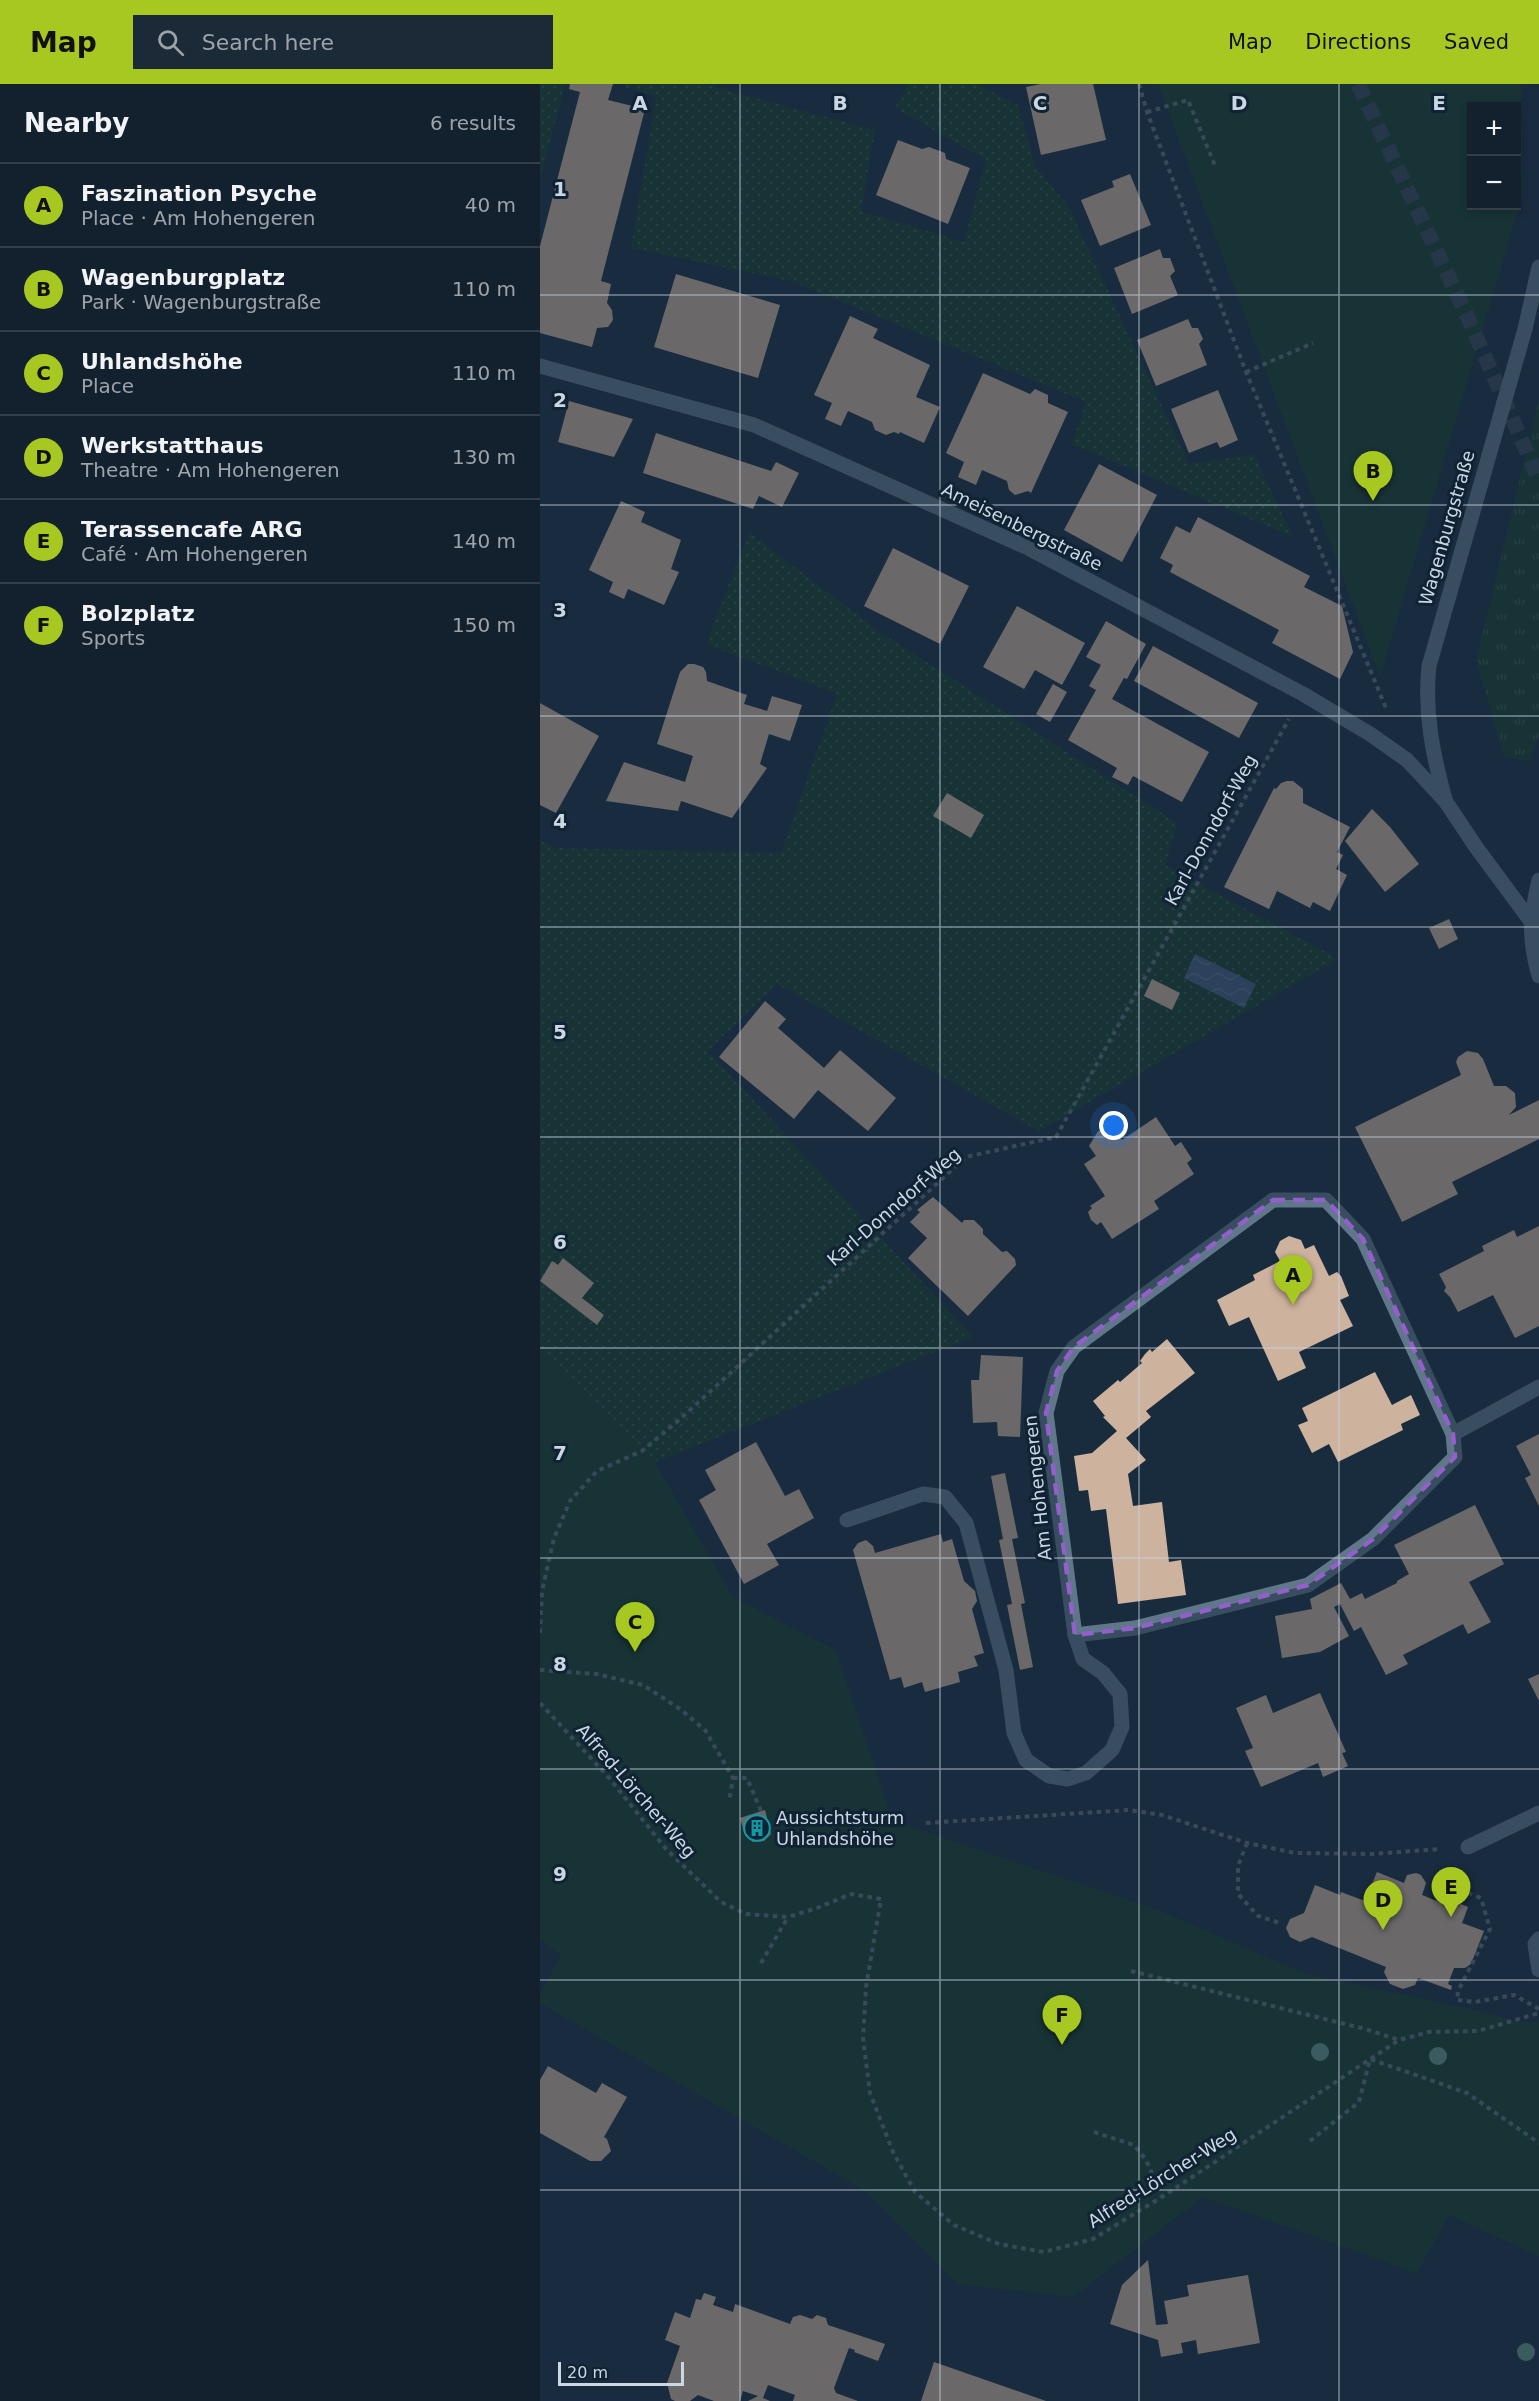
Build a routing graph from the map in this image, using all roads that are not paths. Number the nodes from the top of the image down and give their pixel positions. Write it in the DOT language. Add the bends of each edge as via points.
graph roads {
  1 [pos="1539,267"];
  2 [pos="540,366"];
  3 [pos="1446,802"];
  4 [pos="1539,880"];
  5 [pos="1530,920"];
  6 [pos="1539,976"];
  7 [pos="1539,1387"];
  8 [pos="1454,1434"];
  9 [pos="847,1520"];
  10 [pos="1075,1635"];
  11 [pos="1539,1813"];
  12 [pos="1468,1847"];
  13 [pos="1539,1939"];
  14 [pos="1539,1970"];
  1 -- 3 [label="street, Wagenburgstraße" via="1429,666 1428,719"];
  2 -- 3 [label="street, Ameisenbergstraße" via="754,425 1026,547 1303,694 1370,734 1407,760"];
  3 -- 5 [label="street"];
  4 -- 5 [label="street"];
  5 -- 6 [label="street" via="1532,952"];
  7 -- 8 [label="street"];
  8 -- 10 [label="street" via="1455,1457 1373,1539 1308,1585 1135,1628"];
  8 -- 10 [label="street, Am Hohengeren" via="1364,1239 1326,1200 1273,1200 1074,1347 1057,1371 1046,1413"];
  9 -- 10 [label="street, Am Hohengeren" via="923,1494 945,1497 966,1523 1006,1670 1014,1733 1026,1760 1049,1776 1068,1779 1086,1773 1112,1750 1122,1727 1120,1694 1103,1673 1083,1659"];
  11 -- 12 [label="street"];
  13 -- 14 [label="street" via="1535,1944"];
}
